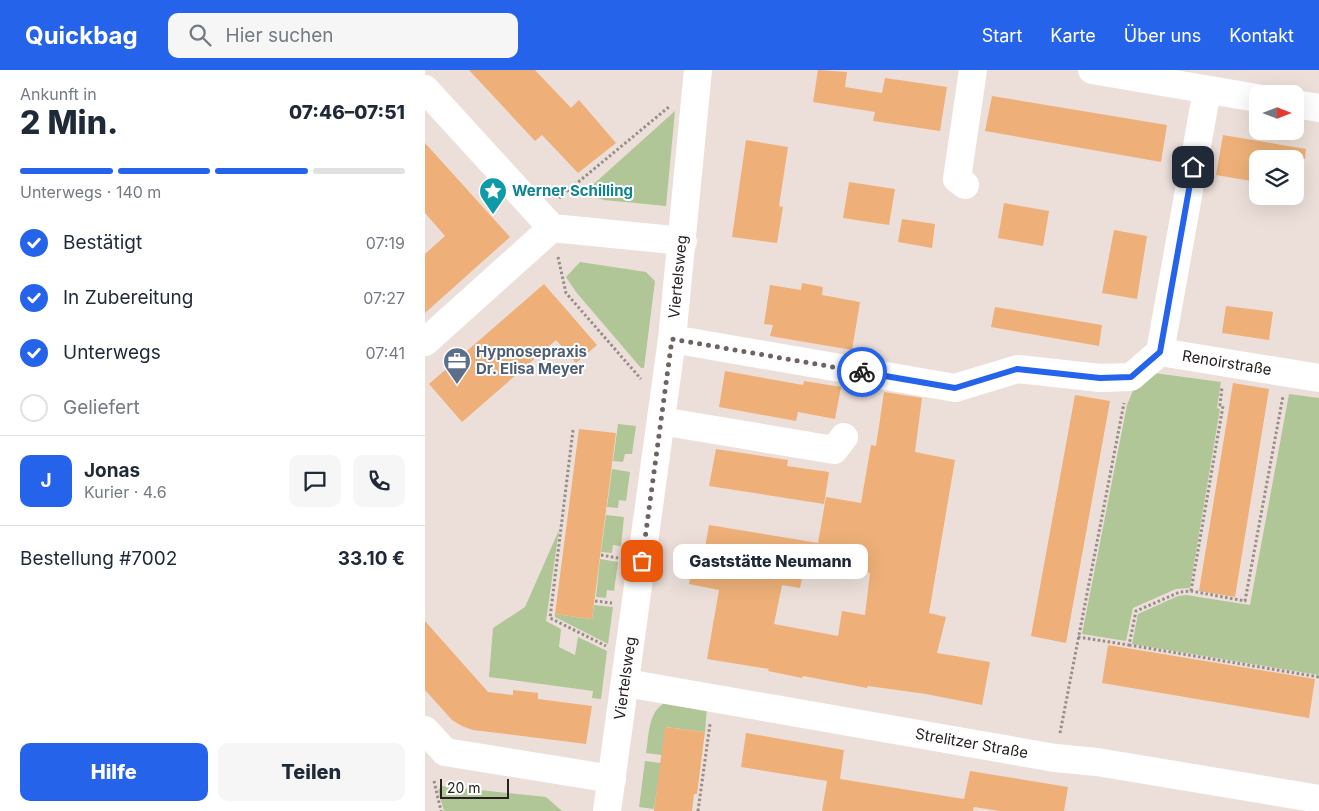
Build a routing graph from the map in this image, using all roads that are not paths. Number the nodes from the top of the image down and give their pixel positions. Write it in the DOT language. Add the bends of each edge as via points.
graph roads {
  1 [pos="973,70"];
  2 [pos="1092,70"];
  3 [pos="699,76"];
  4 [pos="425,89"];
  5 [pos="1207,90"];
  6 [pos="1249,97"];
  7 [pos="1304,106"];
  8 [pos="1319,108"];
  9 [pos="965,185"];
  10 [pos="546,221"];
  11 [pos="683,241"];
  12 [pos="672,339"];
  13 [pos="425,342"];
  14 [pos="1160,352"];
  15 [pos="1319,378"];
  16 [pos="662,413"];
  17 [pos="844,437"];
  18 [pos="627,670"];
  19 [pos="425,730"];
  20 [pos="612,779"];
  21 [pos="1319,799"];
  22 [pos="607,811"];
  1 -- 9 [label="street" via="957,179"];
  2 -- 5 [label="street"];
  3 -- 11 [label="street, Viertelsweg"];
  4 -- 10 [label="street"];
  5 -- 6 [label="street"];
  5 -- 14 [label="street"];
  7 -- 8 [label="street"];
  10 -- 11 [label="street"];
  10 -- 13 [label="street"];
  11 -- 12 [label="street, Viertelsweg"];
  12 -- 14 [label="street" via="955,388 1017,369 1100,378 1131,377"];
  12 -- 16 [label="street, Viertelsweg"];
  14 -- 15 [label="street, Renoirstraße"];
  16 -- 17 [label="street" via="833,450"];
  16 -- 18 [label="street, Viertelsweg"];
  18 -- 20 [label="street, Viertelsweg"];
  18 -- 21 [label="street, Strelitzer Straße" via="714,698 1055,758"];
  19 -- 20 [label="street" via="445,752"];
  20 -- 22 [label="street, Viertelsweg"];
}
